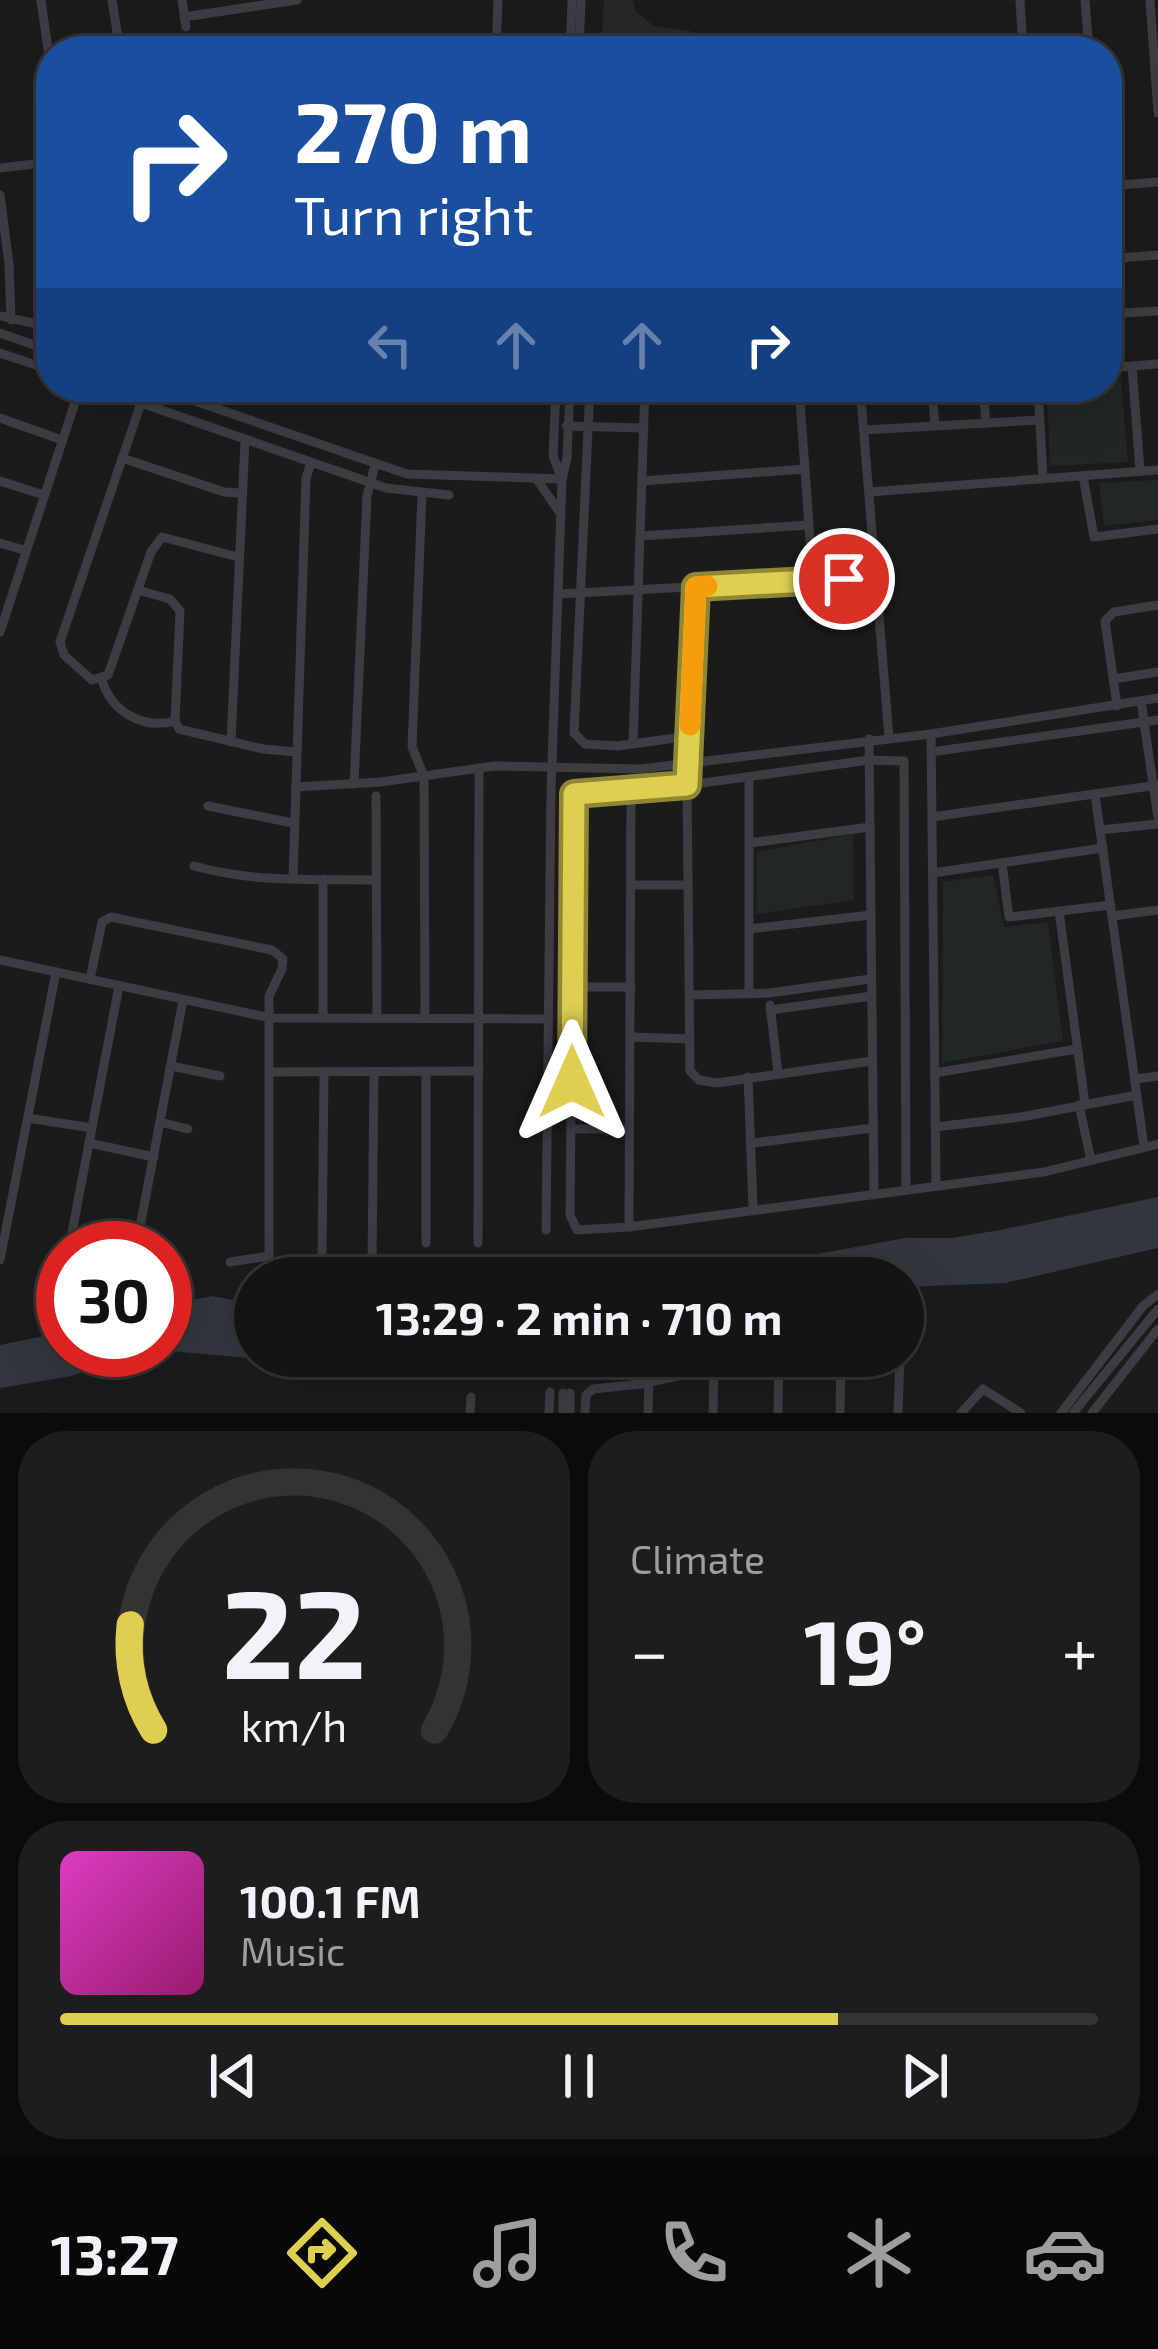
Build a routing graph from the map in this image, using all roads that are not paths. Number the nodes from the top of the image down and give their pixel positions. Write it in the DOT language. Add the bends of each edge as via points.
graph roads {
  1 [pos="40,0"];
  2 [pos="112,0"];
  3 [pos="182,0"];
  4 [pos="297,0"];
  5 [pos="498,0"];
  6 [pos="572,0"];
  7 [pos="581,0"];
  8 [pos="1020,0"];
  9 [pos="1085,0"];
  10 [pos="1150,0"];
  11 [pos="46,36"];
  12 [pos="118,36"];
  13 [pos="497,36"];
  14 [pos="571,36"];
  15 [pos="580,36"];
  16 [pos="1022,36"];
  17 [pos="1088,36"];
  18 [pos="1158,113"];
  19 [pos="36,164"];
  20 [pos="0,168"];
  21 [pos="1158,182"];
  22 [pos="1122,185"];
  23 [pos="0,195"];
  24 [pos="1158,255"];
  25 [pos="1122,258"];
  26 [pos="1158,311"];
  27 [pos="1122,313"];
  28 [pos="5,318"];
  29 [pos="36,319"];
  30 [pos="0,333"];
  31 [pos="36,346"];
  32 [pos="0,352"];
  33 [pos="1158,364"];
  34 [pos="36,365"];
  35 [pos="1132,366"];
  36 [pos="1122,367"];
  37 [pos="75,402"];
  38 [pos="137,402"];
  39 [pos="196,402"];
  40 [pos="555,402"];
  41 [pos="570,402"];
  42 [pos="589,402"];
  43 [pos="645,402"];
  44 [pos="800,402"];
  45 [pos="861,402"];
  46 [pos="933,402"];
  47 [pos="984,402"];
  48 [pos="1039,402"];
  49 [pos="140,403"];
  50 [pos="0,418"];
  51 [pos="1040,420"];
  52 [pos="986,423"];
  53 [pos="554,426"];
  54 [pos="569,426"];
  55 [pos="935,426"];
  56 [pos="588,427"];
  57 [pos="644,428"];
  58 [pos="864,430"];
  59 [pos="62,440"];
  60 [pos="245,441"];
  61 [pos="553,456"];
  62 [pos="122,458"];
  63 [pos="311,463"];
  64 [pos="375,465"];
  65 [pos="805,469"];
  66 [pos="1158,470"];
  67 [pos="1140,471"];
  68 [pos="1083,476"];
  69 [pos="536,478"];
  70 [pos="1043,478"];
  71 [pos="562,479"];
  72 [pos="0,481"];
  73 [pos="642,481"];
  74 [pos="371,482"];
  75 [pos="869,492"];
  76 [pos="240,493"];
  77 [pos="422,494"];
  78 [pos="44,495"];
  79 [pos="449,495"];
  80 [pos="561,514"];
  81 [pos="809,525"];
  82 [pos="1158,529"];
  83 [pos="641,536"];
  84 [pos="0,542"];
  85 [pos="25,550"];
  86 [pos="238,557"];
  87 [pos="876,577"];
  88 [pos="813,580"];
  89 [pos="696,587"];
  90 [pos="639,590"];
  91 [pos="141,591"];
  92 [pos="581,593"];
  93 [pos="558,594"];
  94 [pos="1158,605"];
  95 [pos="0,632"];
  96 [pos="1158,672"];
  97 [pos="1113,679"];
  98 [pos="102,680"];
  99 [pos="1158,698"];
  100 [pos="1142,701"];
  101 [pos="1117,706"];
  102 [pos="1158,720"];
  103 [pos="175,721"];
  104 [pos="1144,722"];
  105 [pos="931,734"];
  106 [pos="689,736"];
  107 [pos="889,736"];
  108 [pos="869,739"];
  109 [pos="231,742"];
  110 [pos="633,744"];
  111 [pos="296,752"];
  112 [pos="932,752"];
  113 [pos="869,760"];
  114 [pos="688,762"];
  115 [pos="552,767"];
  116 [pos="479,768"];
  117 [pos="424,776"];
  118 [pos="749,777"];
  119 [pos="354,784"];
  120 [pos="687,785"];
  121 [pos="1156,786"];
  122 [pos="295,787"];
  123 [pos="631,793"];
  124 [pos="1095,794"];
  125 [pos="376,796"];
  126 [pos="208,806"];
  127 [pos="932,817"];
  128 [pos="1158,821"];
  129 [pos="292,823"];
  130 [pos="870,827"];
  131 [pos="1100,830"];
  132 [pos="750,843"];
  133 [pos="1103,848"];
  134 [pos="1002,863"];
  135 [pos="194,866"];
  136 [pos="933,873"];
  137 [pos="293,879"];
  138 [pos="323,879"];
  139 [pos="376,880"];
  140 [pos="631,885"];
  141 [pos="688,885"];
  142 [pos="1111,910"];
  143 [pos="1158,910"];
  144 [pos="1059,911"];
  145 [pos="871,915"];
  146 [pos="749,928"];
  147 [pos="0,960"];
  148 [pos="56,972"];
  149 [pos="90,979"];
  150 [pos="872,979"];
  151 [pos="119,986"];
  152 [pos="572,987"];
  153 [pos="631,987"];
  154 [pos="770,993"];
  155 [pos="689,994"];
  156 [pos="749,994"];
  157 [pos="872,996"];
  158 [pos="184,1000"];
  159 [pos="770,1010"];
  160 [pos="271,1018"];
  161 [pos="323,1018"];
  162 [pos="377,1018"];
  163 [pos="425,1018"];
  164 [pos="478,1018"];
  165 [pos="548,1019"];
  166 [pos="631,1037"];
  167 [pos="689,1039"];
  168 [pos="1077,1049"];
  169 [pos="872,1060"];
  170 [pos="171,1066"];
  171 [pos="479,1071"];
  172 [pos="271,1072"];
  173 [pos="324,1072"];
  174 [pos="374,1072"];
  175 [pos="426,1072"];
  176 [pos="778,1073"];
  177 [pos="934,1073"];
  178 [pos="220,1076"];
  179 [pos="1158,1076"];
  180 [pos="748,1077"];
  181 [pos="1135,1078"];
  182 [pos="1137,1094"];
  183 [pos="1082,1104"];
  184 [pos="28,1118"];
  185 [pos="160,1122"];
  186 [pos="935,1127"];
  187 [pos="92,1128"];
  188 [pos="873,1128"];
  189 [pos="188,1129"];
  190 [pos="572,1129"];
  191 [pos="629,1129"];
  192 [pos="89,1143"];
  193 [pos="753,1143"];
  194 [pos="1158,1144"];
  195 [pos="1144,1147"];
  196 [pos="154,1157"];
  197 [pos="1091,1160"];
  198 [pos="936,1184"];
  199 [pos="906,1189"];
  200 [pos="874,1192"];
  201 [pos="753,1208"];
  202 [pos="74,1221"];
  203 [pos="141,1221"];
  204 [pos="629,1227"];
  205 [pos="546,1230"];
  206 [pos="426,1243"];
  207 [pos="478,1243"];
  208 [pos="322,1255"];
  209 [pos="372,1257"];
  210 [pos="0,1260"];
  211 [pos="230,1262"];
  212 [pos="1158,1294"];
  213 [pos="1158,1309"];
  214 [pos="1158,1329"];
  215 [pos="669,1377"];
  216 [pos="714,1377"];
  217 [pos="779,1377"];
  218 [pos="841,1377"];
  219 [pos="899,1377"];
  220 [pos="649,1382"];
  221 [pos="1085,1390"];
  222 [pos="550,1392"];
  223 [pos="567,1393"];
  224 [pos="471,1397"];
  225 [pos="1097,1406"];
  226 [pos="470,1413"];
  227 [pos="549,1413"];
  228 [pos="567,1413"];
  229 [pos="585,1413"];
  230 [pos="648,1413"];
  231 [pos="712,1413"];
  232 [pos="778,1413"];
  233 [pos="840,1413"];
  234 [pos="898,1413"];
  235 [pos="961,1413"];
  236 [pos="1021,1413"];
  237 [pos="1060,1413"];
  238 [pos="1073,1413"];
  1 -- 11 [label="street"];
  2 -- 12 [label="street"];
  3 -- 4 [label="street" via="185,22"];
  5 -- 13 [label="street"];
  6 -- 14 [label="street"];
  7 -- 15 [label="street"];
  8 -- 16 [label="street"];
  9 -- 17 [label="street"];
  10 -- 18 [label="street"];
  19 -- 20 [label="street"];
  21 -- 22 [label="street"];
  23 -- 28 [label="street" via="9,264"];
  24 -- 25 [label="street"];
  26 -- 27 [label="street"];
  28 -- 29 [label="street"];
  30 -- 31 [label="street"];
  32 -- 34 [label="street"];
  33 -- 35 [label="street"];
  35 -- 36 [label="street"];
  35 -- 67 [label="street"];
  37 -- 59 [label="street"];
  38 -- 49 [label="street"];
  39 -- 64 [label="street"];
  40 -- 53 [label="street"];
  41 -- 54 [label="street"];
  42 -- 56 [label="street"];
  43 -- 57 [label="street"];
  44 -- 65 [label="street"];
  45 -- 58 [label="street"];
  46 -- 55 [label="street"];
  47 -- 52 [label="street"];
  48 -- 51 [label="street"];
  49 -- 60 [label="street"];
  49 -- 62 [label="street"];
  50 -- 59 [label="street"];
  51 -- 52 [label="street"];
  51 -- 70 [label="street"];
  52 -- 55 [label="street"];
  53 -- 54 [label="street"];
  53 -- 61 [label="street"];
  54 -- 56 [label="street"];
  54 -- 71 [label="street"];
  55 -- 58 [label="street"];
  56 -- 57 [label="street"];
  56 -- 92 [label="street"];
  57 -- 73 [label="street"];
  58 -- 75 [label="street"];
  59 -- 78 [label="street"];
  60 -- 63 [label="street"];
  60 -- 76 [label="street"];
  61 -- 69 [label="street"];
  61 -- 71 [label="street"];
  62 -- 76 [label="street"];
  62 -- 98 [label="street" via="60,642 64,655"];
  63 -- 74 [label="street"];
  63 -- 111 [label="street"];
  64 -- 69 [label="street" via="406,474"];
  64 -- 74 [label="street"];
  65 -- 73 [label="street"];
  65 -- 81 [label="street"];
  66 -- 67 [label="street"];
  67 -- 68 [label="street"];
  68 -- 70 [label="street"];
  68 -- 82 [label="street" via="1094,537"];
  69 -- 71 [label="street"];
  69 -- 80 [label="street"];
  70 -- 75 [label="street"];
  71 -- 80 [label="street"];
  72 -- 78 [label="street"];
  73 -- 83 [label="street"];
  74 -- 77 [label="street"];
  74 -- 119 [label="street"];
  75 -- 87 [label="street"];
  76 -- 86 [label="street"];
  77 -- 79 [label="street"];
  77 -- 117 [label="street" via="412,747"];
  78 -- 85 [label="street"];
  80 -- 93 [label="street"];
  81 -- 83 [label="street"];
  81 -- 88 [label="street"];
  83 -- 90 [label="street"];
  84 -- 85 [label="street"];
  85 -- 95 [label="street"];
  86 -- 91 [label="street" via="162,537"];
  86 -- 109 [label="street"];
  87 -- 88 [label="street"];
  87 -- 107 [label="street"];
  88 -- 89 [label="street"];
  89 -- 90 [label="street"];
  89 -- 106 [label="street"];
  90 -- 92 [label="street"];
  90 -- 110 [label="street"];
  91 -- 98 [label="street"];
  91 -- 103 [label="street" via="170,598 180,610"];
  92 -- 93 [label="street"];
  92 -- 110 [label="street" via="576,740"];
  93 -- 115 [label="street"];
  94 -- 97 [label="street" via="1114,611 1105,621"];
  96 -- 97 [label="street"];
  97 -- 101 [label="street"];
  98 -- 103 [label="street" via="116,708 152,723"];
  99 -- 100 [label="street"];
  100 -- 101 [label="street"];
  100 -- 104 [label="street"];
  101 -- 105 [label="street"];
  102 -- 104 [label="street"];
  103 -- 109 [label="street" via="184,733"];
  104 -- 112 [label="street"];
  104 -- 121 [label="street"];
  105 -- 107 [label="street"];
  105 -- 112 [label="street"];
  106 -- 110 [label="street"];
  106 -- 114 [label="street"];
  107 -- 108 [label="street"];
  108 -- 113 [label="street"];
  108 -- 114 [label="street"];
  109 -- 111 [label="street"];
  111 -- 122 [label="street"];
  112 -- 127 [label="street"];
  113 -- 118 [label="street"];
  113 -- 130 [label="street"];
  113 -- 199 [label="street" via="904,760"];
  114 -- 115 [label="street"];
  114 -- 120 [label="street"];
  115 -- 116 [label="street"];
  115 -- 165 [label="street"];
  116 -- 117 [label="street"];
  116 -- 164 [label="street"];
  117 -- 119 [label="street"];
  117 -- 163 [label="street"];
  118 -- 120 [label="street"];
  118 -- 132 [label="street"];
  119 -- 122 [label="street"];
  120 -- 123 [label="street"];
  120 -- 141 [label="street"];
  121 -- 124 [label="street"];
  121 -- 128 [label="street"];
  122 -- 129 [label="street"];
  123 -- 140 [label="street"];
  123 -- 152 [label="street" via="573,798"];
  124 -- 127 [label="street"];
  124 -- 131 [label="street"];
  125 -- 139 [label="street"];
  126 -- 129 [label="street"];
  127 -- 136 [label="street"];
  128 -- 131 [label="street"];
  129 -- 137 [label="street"];
  130 -- 132 [label="street"];
  130 -- 145 [label="street"];
  131 -- 133 [label="street"];
  132 -- 146 [label="street"];
  133 -- 134 [label="street"];
  133 -- 142 [label="street"];
  134 -- 136 [label="street"];
  134 -- 144 [label="street" via="1009,917"];
  135 -- 137 [label="street"];
  136 -- 177 [label="street"];
  137 -- 138 [label="street"];
  138 -- 139 [label="street"];
  138 -- 161 [label="street"];
  139 -- 162 [label="street"];
  140 -- 141 [label="street"];
  140 -- 153 [label="street"];
  141 -- 155 [label="street"];
  142 -- 143 [label="street"];
  142 -- 144 [label="street"];
  142 -- 181 [label="street"];
  144 -- 168 [label="street"];
  145 -- 146 [label="street"];
  145 -- 150 [label="street"];
  146 -- 156 [label="street"];
  147 -- 148 [label="street"];
  148 -- 149 [label="street"];
  148 -- 184 [label="street"];
  149 -- 151 [label="street"];
  149 -- 160 [label="street" via="105,918 272,950 283,958 269,996"];
  150 -- 154 [label="street"];
  150 -- 157 [label="street"];
  151 -- 158 [label="street"];
  151 -- 187 [label="street"];
  152 -- 153 [label="street"];
  152 -- 190 [label="street"];
  153 -- 166 [label="street"];
  154 -- 156 [label="street"];
  154 -- 159 [label="street"];
  155 -- 156 [label="street"];
  155 -- 167 [label="street"];
  157 -- 159 [label="street"];
  157 -- 169 [label="street"];
  158 -- 160 [label="street"];
  158 -- 170 [label="street"];
  159 -- 176 [label="street"];
  160 -- 161 [label="street"];
  160 -- 172 [label="street"];
  161 -- 162 [label="street"];
  162 -- 163 [label="street"];
  163 -- 164 [label="street"];
  164 -- 165 [label="street"];
  164 -- 171 [label="street"];
  165 -- 205 [label="street"];
  166 -- 167 [label="street"];
  166 -- 191 [label="street"];
  167 -- 180 [label="street" via="693,1076"];
  168 -- 177 [label="street"];
  168 -- 183 [label="street"];
  169 -- 176 [label="street"];
  169 -- 188 [label="street"];
  170 -- 178 [label="street"];
  170 -- 185 [label="street"];
  171 -- 175 [label="street"];
  171 -- 207 [label="street"];
  172 -- 173 [label="street"];
  172 -- 211 [label="street" via="269,1256"];
  173 -- 174 [label="street"];
  173 -- 208 [label="street"];
  174 -- 175 [label="street"];
  174 -- 209 [label="street"];
  175 -- 206 [label="street"];
  176 -- 180 [label="street"];
  177 -- 186 [label="street"];
  179 -- 181 [label="street"];
  180 -- 193 [label="street"];
  181 -- 182 [label="street"];
  182 -- 183 [label="street"];
  182 -- 195 [label="street"];
  183 -- 186 [label="street"];
  183 -- 197 [label="street"];
  184 -- 187 [label="street"];
  184 -- 210 [label="street"];
  185 -- 189 [label="street"];
  185 -- 196 [label="street"];
  186 -- 198 [label="street"];
  187 -- 192 [label="street"];
  188 -- 193 [label="street"];
  188 -- 200 [label="street"];
  190 -- 191 [label="street"];
  190 -- 204 [label="street" via="572,1224"];
  191 -- 204 [label="street"];
  192 -- 196 [label="street"];
  192 -- 202 [label="street"];
  193 -- 201 [label="street"];
  194 -- 195 [label="street"];
  195 -- 197 [label="street"];
  196 -- 203 [label="street"];
  197 -- 198 [label="street"];
  198 -- 199 [label="street"];
  199 -- 200 [label="street"];
  200 -- 201 [label="street"];
  201 -- 204 [label="street"];
  212 -- 221 [label="street"];
  213 -- 221 [label="street"];
  214 -- 225 [label="street"];
  215 -- 220 [label="street"];
  216 -- 231 [label="street"];
  217 -- 232 [label="street"];
  218 -- 233 [label="street"];
  219 -- 234 [label="street"];
  220 -- 229 [label="street" via="593,1389"];
  220 -- 230 [label="street"];
  221 -- 225 [label="street"];
  221 -- 237 [label="street"];
  221 -- 238 [label="street"];
  222 -- 227 [label="street"];
  223 -- 228 [label="street"];
  224 -- 226 [label="street"];
  235 -- 236 [label="street" via="987,1390"];
}
